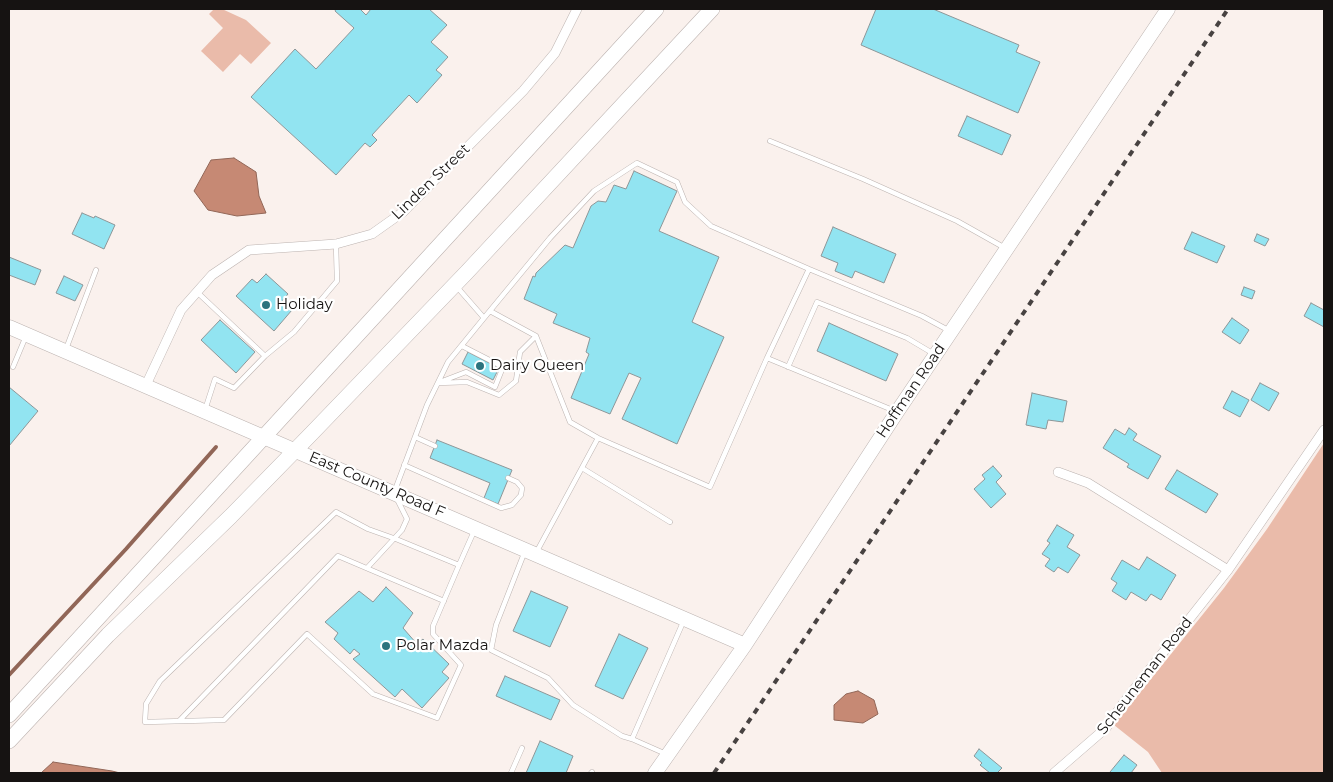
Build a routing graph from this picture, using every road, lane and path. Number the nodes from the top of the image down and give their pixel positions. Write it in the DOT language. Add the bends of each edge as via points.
graph roads {
  1 [pos="577,9"];
  2 [pos="656,9"];
  3 [pos="712,9"];
  4 [pos="1168,9"];
  5 [pos="770,142"];
  6 [pos="336,244"];
  7 [pos="1007,248"];
  8 [pos="809,269"];
  9 [pos="96,270"];
  10 [pos="454,285"];
  11 [pos="197,292"];
  12 [pos="490,311"];
  13 [pos="484,318"];
  14 [pos="9,326"];
  15 [pos="951,331"];
  16 [pos="26,334"];
  17 [pos="536,336"];
  18 [pos="462,346"];
  19 [pos="65,351"];
  20 [pos="935,355"];
  21 [pos="265,356"];
  22 [pos="767,358"];
  23 [pos="13,367"];
  24 [pos="788,367"];
  25 [pos="438,383"];
  26 [pos="146,386"];
  27 [pos="205,411"];
  28 [pos="897,412"];
  29 [pos="1324,430"];
  30 [pos="266,437"];
  31 [pos="415,437"];
  32 [pos="598,438"];
  33 [pos="435,446"];
  34 [pos="296,450"];
  35 [pos="404,465"];
  36 [pos="582,468"];
  37 [pos="1058,472"];
  38 [pos="508,478"];
  39 [pos="394,493"];
  40 [pos="670,522"];
  41 [pos="475,528"];
  42 [pos="396,538"];
  43 [pos="530,552"];
  44 [pos="459,565"];
  45 [pos="367,568"];
  46 [pos="1228,570"];
  47 [pos="444,600"];
  48 [pos="684,619"];
  49 [pos="745,645"];
  50 [pos="9,715"];
  51 [pos="179,721"];
  52 [pos="632,739"];
  53 [pos="9,741"];
  54 [pos="522,748"];
  55 [pos="668,755"];
  56 [pos="512,773"];
  57 [pos="655,773"];
  58 [pos="1054,773"];
  1 -- 6 [label="street, Linden Street" via="555,53 523,91 403,212 372,234"];
  2 -- 30 [label="main road"];
  3 -- 10 [label="main road"];
  4 -- 7 [label="street, Hoffman Road"];
  5 -- 7 [label="lane" via="949,217"];
  6 -- 11 [label="street, Linden Street" via="249,250 212,275"];
  6 -- 21 [label="lane" via="337,281 294,332"];
  7 -- 15 [label="street, Hoffman Road"];
  8 -- 12 [label="lane" via="711,226 685,202 677,182 637,164 594,191"];
  8 -- 15 [label="lane"];
  8 -- 22 [label="lane"];
  9 -- 19 [label="lane"];
  10 -- 13 [label="lane"];
  10 -- 34 [label="main road"];
  11 -- 21 [label="lane"];
  11 -- 26 [label="street, Linden Street" via="181,310"];
  12 -- 13 [label="lane"];
  12 -- 17 [label="lane"];
  13 -- 18 [label="lane"];
  14 -- 16 [label="street, East County Road F"];
  15 -- 20 [label="street, Hoffman Road"];
  16 -- 19 [label="street, East County Road F"];
  16 -- 23 [label="lane"];
  17 -- 25 [label="lane" via="520,352 516,381 499,395 468,382"];
  17 -- 32 [label="lane" via="570,422"];
  18 -- 25 [label="lane" via="448,362"];
  18 -- 25 [label="lane" via="503,367 495,387 466,372"];
  19 -- 26 [label="street, East County Road F"];
  20 -- 24 [label="lane" via="907,338 818,302"];
  20 -- 28 [label="street, Hoffman Road"];
  21 -- 27 [label="lane" via="234,388 215,379"];
  22 -- 24 [label="lane"];
  22 -- 32 [label="lane" via="710,487"];
  24 -- 28 [label="lane"];
  25 -- 31 [label="lane"];
  26 -- 27 [label="street, East County Road F"];
  27 -- 30 [label="street, East County Road F"];
  28 -- 49 [label="street, Hoffman Road"];
  29 -- 46 [label="street, Scheuneman Road"];
  30 -- 34 [label="street, East County Road F"];
  30 -- 50 [label="main road"];
  31 -- 33 [label="lane"];
  31 -- 35 [label="lane"];
  32 -- 36 [label="lane"];
  34 -- 39 [label="street, East County Road F"];
  34 -- 53 [label="main road" via="108,635"];
  35 -- 38 [label="lane" via="500,508 512,505 521,495 522,488"];
  35 -- 39 [label="lane"];
  36 -- 40 [label="lane"];
  36 -- 43 [label="lane"];
  37 -- 46 [label="street" via="1088,483"];
  39 -- 41 [label="street, East County Road F"];
  39 -- 42 [label="lane" via="407,518"];
  41 -- 43 [label="street, East County Road F"];
  41 -- 44 [label="lane"];
  42 -- 44 [label="lane"];
  42 -- 45 [label="lane"];
  42 -- 51 [label="lane" via="368,530 336,512 160,682 146,704 145,722"];
  43 -- 48 [label="street, East County Road F"];
  43 -- 52 [label="lane" via="496,625 491,650 548,678 573,705"];
  44 -- 47 [label="lane"];
  45 -- 47 [label="lane"];
  45 -- 51 [label="lane" via="338,556"];
  46 -- 58 [label="street, Scheuneman Road" via="1106,728"];
  47 -- 51 [label="lane" via="433,634 461,666 437,718 373,694 307,634 224,720"];
  48 -- 49 [label="street, East County Road F"];
  48 -- 52 [label="lane"];
  49 -- 55 [label="street, Hoffman Road"];
  52 -- 55 [label="lane"];
  54 -- 56 [label="lane"];
  55 -- 57 [label="street, Hoffman Road"];
}
